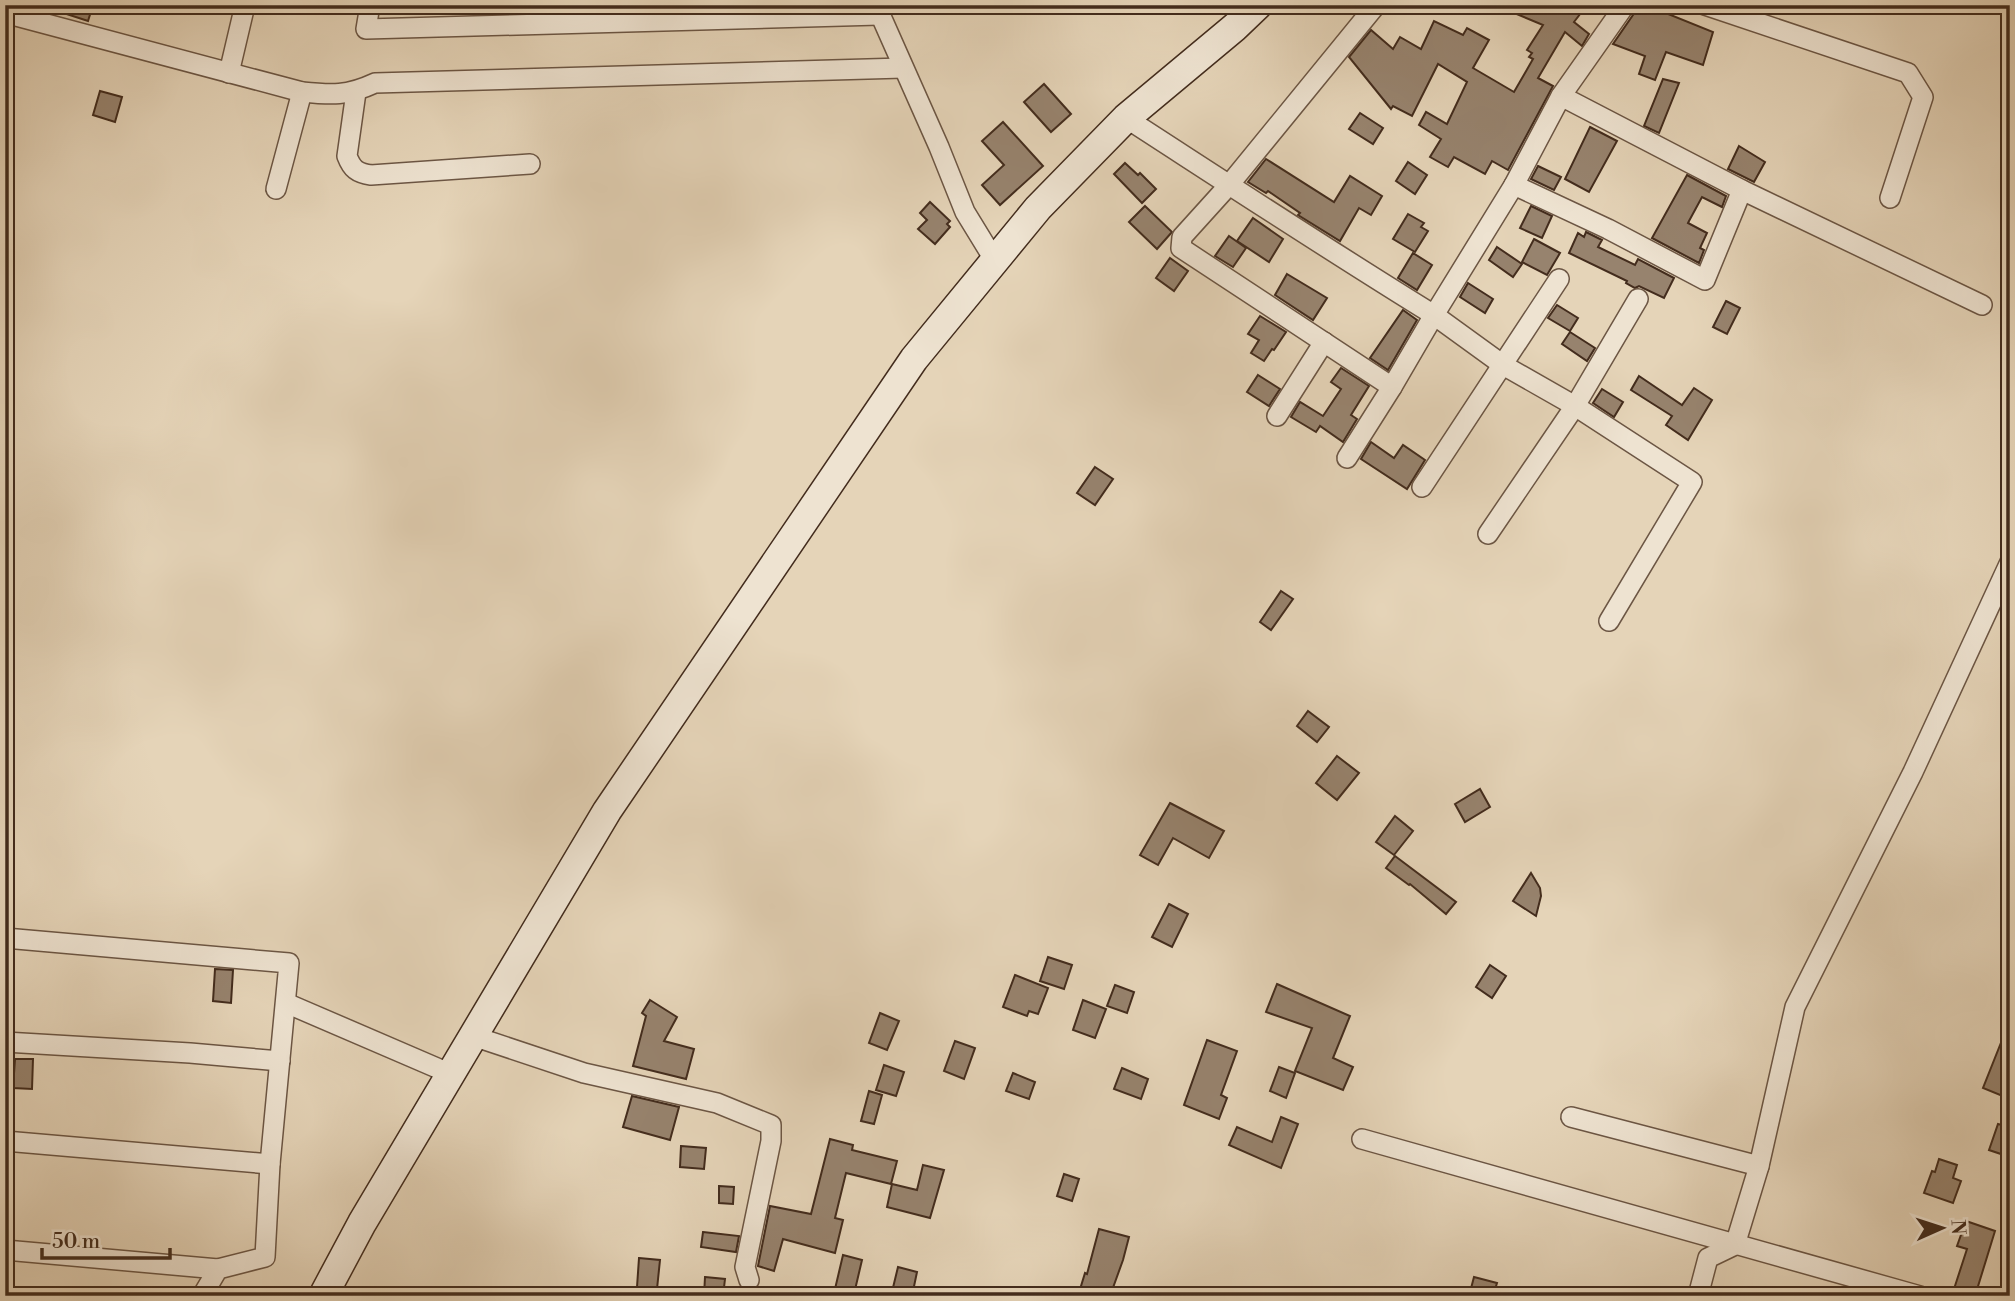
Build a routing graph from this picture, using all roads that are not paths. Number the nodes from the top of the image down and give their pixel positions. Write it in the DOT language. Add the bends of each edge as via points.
graph roads {
  1 [pos="245,5"];
  2 [pos="370,5"];
  3 [pos="1258,5"];
  4 [pos="1376,5"];
  5 [pos="1625,5"];
  6 [pos="1705,5"];
  7 [pos="878,10"];
  8 [pos="5,13"];
  9 [pos="903,68"];
  10 [pos="229,72"];
  11 [pos="302,92"];
  12 [pos="356,92"];
  13 [pos="1561,96"];
  14 [pos="1126,117"];
  15 [pos="530,164"];
  16 [pos="1229,185"];
  17 [pos="1514,185"];
  18 [pos="276,189"];
  19 [pos="1742,190"];
  20 [pos="1890,198"];
  21 [pos="995,261"];
  22 [pos="1559,279"];
  23 [pos="1639,299"];
  24 [pos="1982,305"];
  25 [pos="1434,316"];
  26 [pos="1324,342"];
  27 [pos="1503,365"];
  28 [pos="1392,387"];
  29 [pos="1575,406"];
  30 [pos="1277,416"];
  31 [pos="1347,457"];
  32 [pos="1422,487"];
  33 [pos="1489,534"];
  34 [pos="2010,562"];
  35 [pos="1609,621"];
  36 [pos="5,938"];
  37 [pos="286,1003"];
  38 [pos="473,1036"];
  39 [pos="5,1042"];
  40 [pos="280,1061"];
  41 [pos="451,1074"];
  42 [pos="1571,1117"];
  43 [pos="1362,1139"];
  44 [pos="5,1140"];
  45 [pos="270,1164"];
  46 [pos="1759,1166"];
  47 [pos="1735,1245"];
  48 [pos="5,1250"];
  49 [pos="218,1269"];
  50 [pos="749,1280"];
  51 [pos="202,1296"];
  52 [pos="323,1296"];
  53 [pos="1698,1296"];
  54 [pos="1920,1296"];
  1 -- 10 [label="street"];
  2 -- 7 [label="street" via="366,29"];
  3 -- 14 [label="street"];
  4 -- 16 [label="street"];
  5 -- 13 [label="street"];
  6 -- 20 [label="street" via="1908,73 1923,97"];
  7 -- 9 [label="street"];
  8 -- 10 [label="street"];
  9 -- 12 [label="street" via="375,83"];
  9 -- 21 [label="street" via="965,212"];
  10 -- 11 [label="street"];
  11 -- 12 [label="street"];
  11 -- 18 [label="street"];
  12 -- 15 [label="street" via="347,156 359,173"];
  13 -- 17 [label="street"];
  13 -- 19 [label="street"];
  14 -- 16 [label="street"];
  14 -- 21 [label="street" via="1038,208"];
  16 -- 25 [label="street"];
  16 -- 26 [label="street" via="1182,237 1181,248"];
  17 -- 19 [label="street" via="1705,280"];
  17 -- 25 [label="street"];
  19 -- 24 [label="street"];
  21 -- 38 [label="street" via="914,359 607,811"];
  22 -- 27 [label="street"];
  23 -- 29 [label="street"];
  25 -- 27 [label="street"];
  25 -- 28 [label="street"];
  26 -- 28 [label="street"];
  26 -- 30 [label="street"];
  27 -- 29 [label="street"];
  27 -- 32 [label="street"];
  28 -- 31 [label="street"];
  29 -- 33 [label="street"];
  29 -- 35 [label="street" via="1692,482"];
  34 -- 46 [label="street" via="1913,772 1795,1007"];
  36 -- 37 [label="street" via="289,964"];
  37 -- 40 [label="street"];
  37 -- 41 [label="street"];
  38 -- 41 [label="street"];
  38 -- 50 [label="street" via="584,1073 717,1103 771,1125 745,1267"];
  39 -- 40 [label="street"];
  40 -- 45 [label="street"];
  41 -- 52 [label="street"];
  42 -- 46 [label="street"];
  43 -- 47 [label="street"];
  44 -- 45 [label="street"];
  45 -- 49 [label="street" via="265,1257"];
  46 -- 47 [label="street"];
  47 -- 53 [label="street" via="1708,1258"];
  47 -- 54 [label="street"];
  48 -- 49 [label="street"];
  49 -- 51 [label="street"];
}
